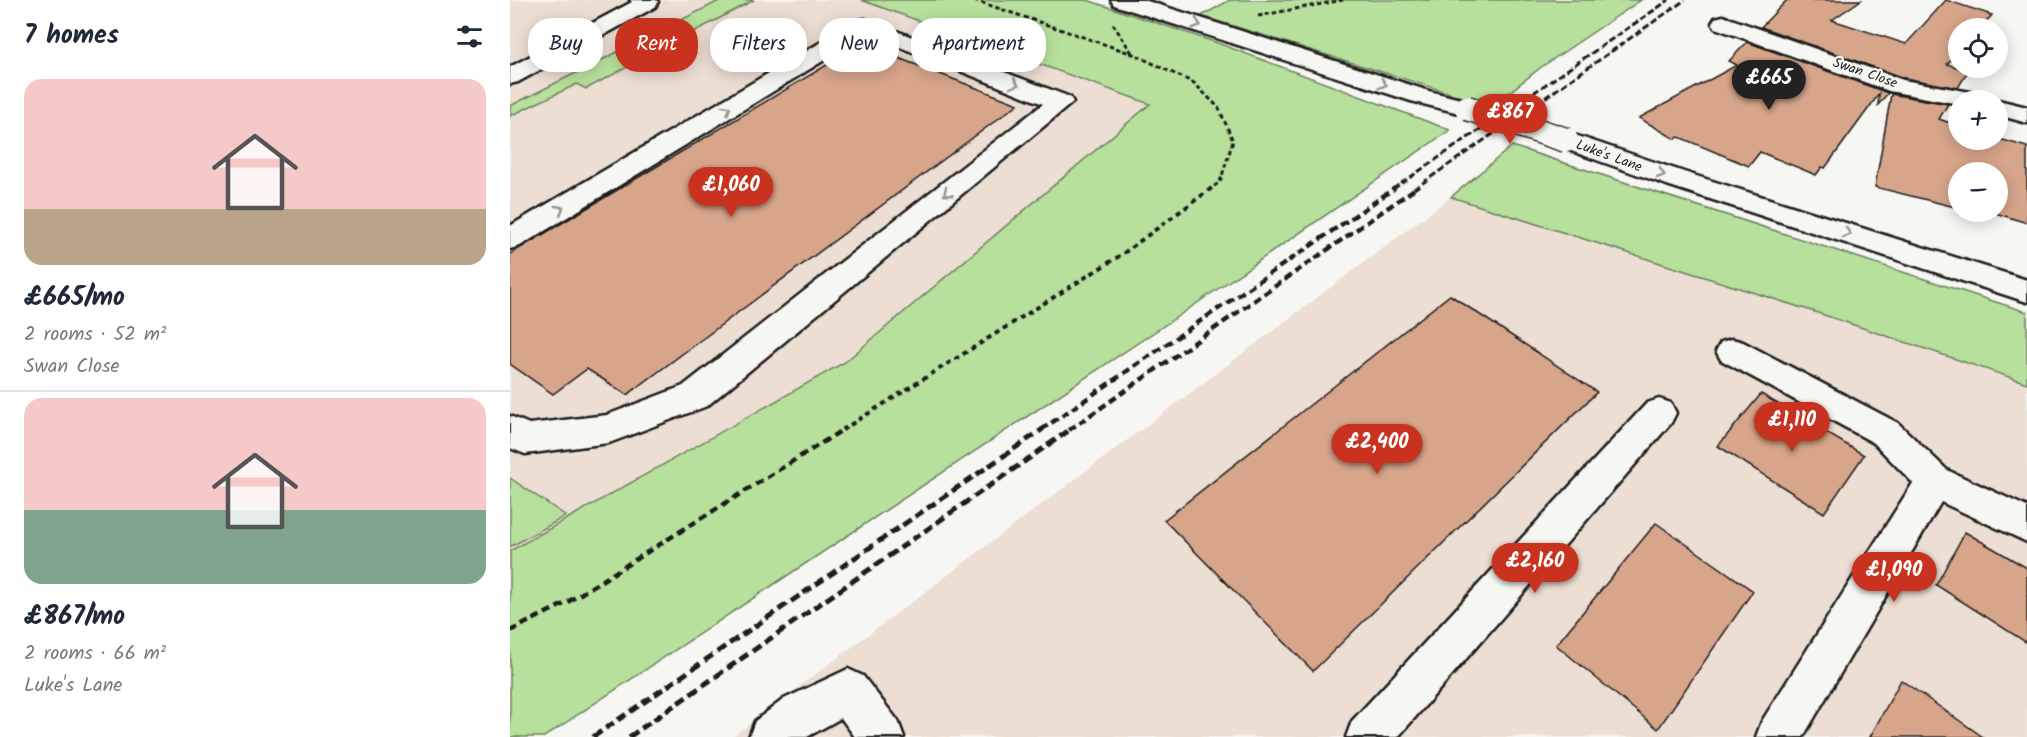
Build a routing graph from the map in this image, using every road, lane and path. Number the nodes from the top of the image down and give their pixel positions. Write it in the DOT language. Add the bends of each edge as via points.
graph roads {
  1 [pos="641,0"];
  2 [pos="974,0"];
  3 [pos="1122,0"];
  4 [pos="1343,0"];
  5 [pos="1250,17"];
  6 [pos="1723,23"];
  7 [pos="510,78"];
  8 [pos="1948,95"];
  9 [pos="2008,110"];
  10 [pos="2027,115"];
  11 [pos="510,239"];
  12 [pos="2027,291"];
  13 [pos="1732,351"];
  14 [pos="1659,413"];
  15 [pos="510,430"];
  16 [pos="1934,481"];
  17 [pos="2027,525"];
  18 [pos="510,631"];
  19 [pos="771,737"];
  20 [pos="882,737"];
  21 [pos="1368,737"];
  22 [pos="1778,737"];
  1 -- 7 [label="street" via="647,2"];
  2 -- 18 [label="path" via="1133,54 1194,83 1219,108 1233,141 1220,182 1121,255 566,603"];
  3 -- 12 [label="street, Luke's Lane, one-way, bridge"];
  4 -- 5 [label="path"];
  6 -- 8 [label="street, Swan Close" via="1898,86"];
  9 -- 10 [label="street"];
  11 -- 15 [label="street, one-way" via="865,26 1061,102 695,396 609,429 525,439"];
  13 -- 16 [label="street" via="1887,434"];
  14 -- 21 [label="street"];
  16 -- 17 [label="street"];
  16 -- 22 [label="street"];
  19 -- 20 [label="street" via="800,715 848,691"];
}
